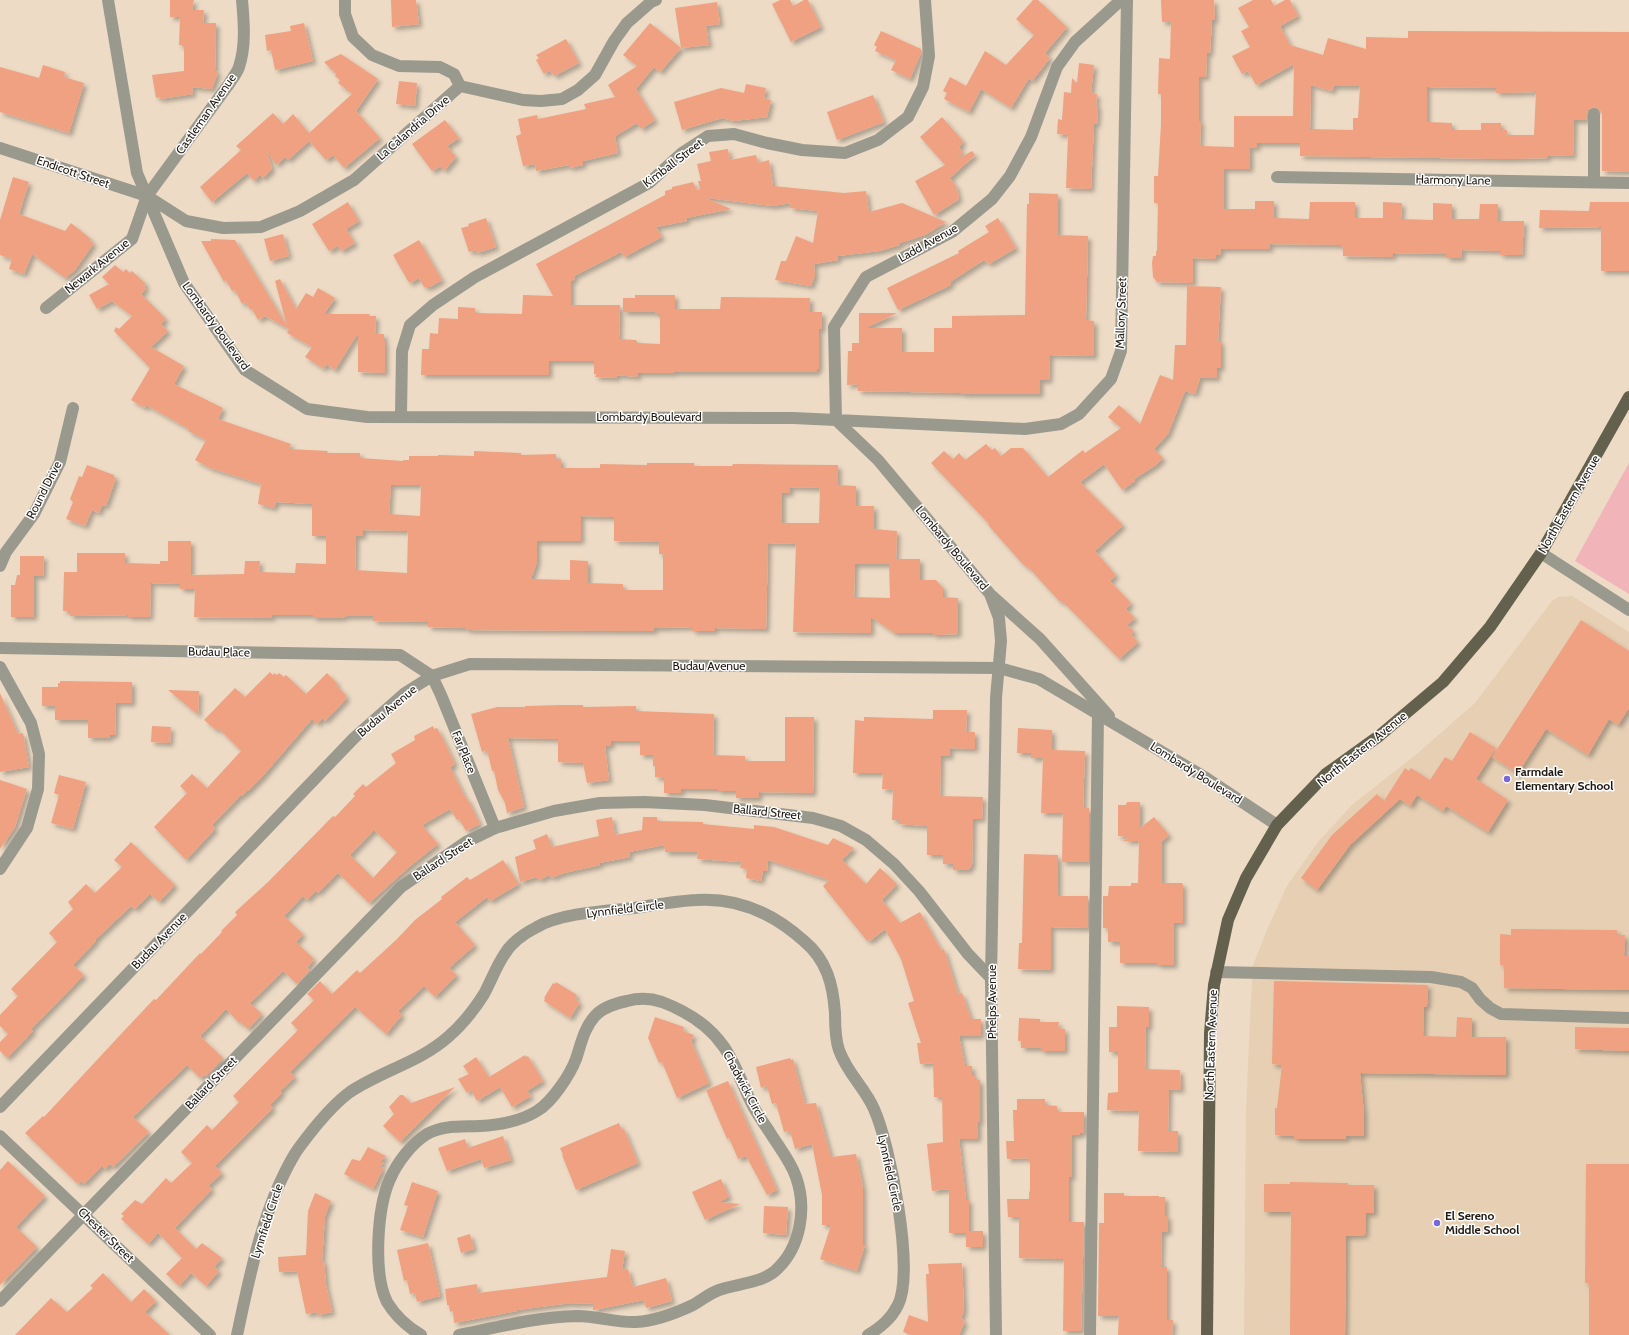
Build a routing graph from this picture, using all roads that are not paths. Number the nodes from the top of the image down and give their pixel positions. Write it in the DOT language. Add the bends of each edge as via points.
graph roads {
  1 [pos="108,0"];
  2 [pos="242,0"];
  3 [pos="345,0"];
  4 [pos="656,0"];
  5 [pos="925,0"];
  6 [pos="1121,0"];
  7 [pos="1127,0"];
  8 [pos="460,86"];
  9 [pos="1594,114"];
  10 [pos="0,148"];
  11 [pos="1276,177"];
  12 [pos="1594,182"];
  13 [pos="1629,182"];
  14 [pos="147,196"];
  15 [pos="46,308"];
  16 [pos="1629,397"];
  17 [pos="74,408"];
  18 [pos="401,416"];
  19 [pos="836,420"];
  20 [pos="1541,553"];
  21 [pos="0,566"];
  22 [pos="990,594"];
  23 [pos="1629,610"];
  24 [pos="0,648"];
  25 [pos="0,667"];
  26 [pos="999,668"];
  27 [pos="432,676"];
  28 [pos="1098,714"];
  29 [pos="1117,725"];
  30 [pos="1278,825"];
  31 [pos="495,828"];
  32 [pos="0,869"];
  33 [pos="1216,972"];
  34 [pos="991,978"];
  35 [pos="1629,1018"];
  36 [pos="0,1107"];
  37 [pos="0,1136"];
  38 [pos="84,1214"];
  39 [pos="0,1301"];
  40 [pos="210,1335"];
  41 [pos="237,1335"];
  42 [pos="421,1335"];
  43 [pos="459,1335"];
  44 [pos="868,1335"];
  45 [pos="996,1335"];
  46 [pos="1090,1335"];
  47 [pos="1207,1335"];
  1 -- 14 [label="street, Lombardy Boulevard" via="137,173"];
  2 -- 14 [label="street, Castleman Avenue" via="242,49 238,67 230,84"];
  3 -- 8 [label="street" via="345,14 353,37 372,55 399,66 440,67 454,74"];
  4 -- 8 [label="street, La Calandria Drive" via="627,23 595,74 578,90 562,99 523,100"];
  5 -- 18 [label="street, Kimball Street" via="929,56 923,87 908,117 902,122 878,140 845,153 802,150 734,134 708,136 682,153 649,183 475,277 433,305 410,326 402,351"];
  6 -- 19 [label="street, Ladd Avenue" via="1075,42 1057,67 1031,137 1010,176 992,199 952,232 866,276 834,327"];
  7 -- 19 [label="street, Mallory Street" via="1121,351 1111,379 1079,414 1061,424 1043,428 987,428"];
  8 -- 14 [label="street, La Calandria Drive" via="354,180 300,211 261,227 223,228 186,221"];
  9 -- 12 [label="street"];
  10 -- 14 [label="street, Endicott Street"];
  11 -- 12 [label="street, Harmony Lane"];
  12 -- 13 [label="street, Harmony Lane"];
  14 -- 15 [label="street, Newark Avenue" via="132,239"];
  14 -- 18 [label="street, Lombardy Boulevard" via="184,283 245,370 307,410 367,417"];
  16 -- 20 [label="main road, North Eastern Avenue"];
  17 -- 21 [label="street, Round Drive" via="60,462 34,514 6,552"];
  18 -- 19 [label="street, Lombardy Boulevard"];
  19 -- 22 [label="street, Lombardy Boulevard" via="878,460"];
  20 -- 23 [label="street"];
  20 -- 30 [label="main road, North Eastern Avenue" via="1490,627 1443,682 1379,736 1326,774"];
  22 -- 26 [label="street, Lombardy Boulevard" via="999,618"];
  22 -- 29 [label="street" via="1040,639"];
  24 -- 27 [label="street, Budau Place" via="400,655"];
  25 -- 32 [label="street" via="31,723 39,754 38,789 27,828"];
  26 -- 27 [label="street, Budau Avenue" via="470,664"];
  26 -- 28 [label="street, Lombardy Boulevard" via="1039,679"];
  26 -- 34 [label="street, Phelps Avenue" via="996,698"];
  27 -- 31 [label="street, Far Place"];
  27 -- 36 [label="street, Budau Avenue" via="405,693 354,738"];
  28 -- 29 [label="street, Lombardy Boulevard"];
  28 -- 46 [label="street"];
  29 -- 30 [label="street, Lombardy Boulevard"];
  30 -- 33 [label="main road, North Eastern Avenue" via="1246,878 1228,920"];
  31 -- 34 [label="street, Ballard Street" via="554,811 600,803 644,802 813,818 841,826 866,840 894,864"];
  31 -- 38 [label="street, Ballard Street" via="466,842 401,887"];
  33 -- 35 [label="street" via="1431,977 1461,982 1472,988 1490,1008 1501,1014"];
  33 -- 47 [label="main road, North Eastern Avenue" via="1210,1033"];
  34 -- 45 [label="street, Phelps Avenue"];
  37 -- 38 [label="street, Chester Street"];
  38 -- 39 [label="street, Ballard Street"];
  38 -- 40 [label="street, Chester Street"];
  41 -- 44 [label="street, Lynnfield Circle" via="262,1230 276,1189 294,1154 326,1113 349,1093 425,1053 447,1038 471,1013 505,953 520,938 539,925 566,917 696,900 725,900 765,913 784,924 808,943 821,960 831,979 838,1048 849,1071 874,1108 883,1134 903,1244 904,1277 899,1303 885,1324"];
  42 -- 43 [label="street, Chadwick Circle" via="403,1324 387,1301 379,1275 379,1233 383,1200 390,1179 405,1154 427,1135 446,1127 484,1126 515,1120 538,1111 561,1087 575,1062 584,1032 596,1014 617,1003 637,998 658,1001 685,1011 704,1025 724,1046 752,1104 788,1160 796,1179 801,1206 799,1232 792,1249 774,1272 750,1282 718,1290 662,1318 636,1322 582,1316 555,1317"];
}
